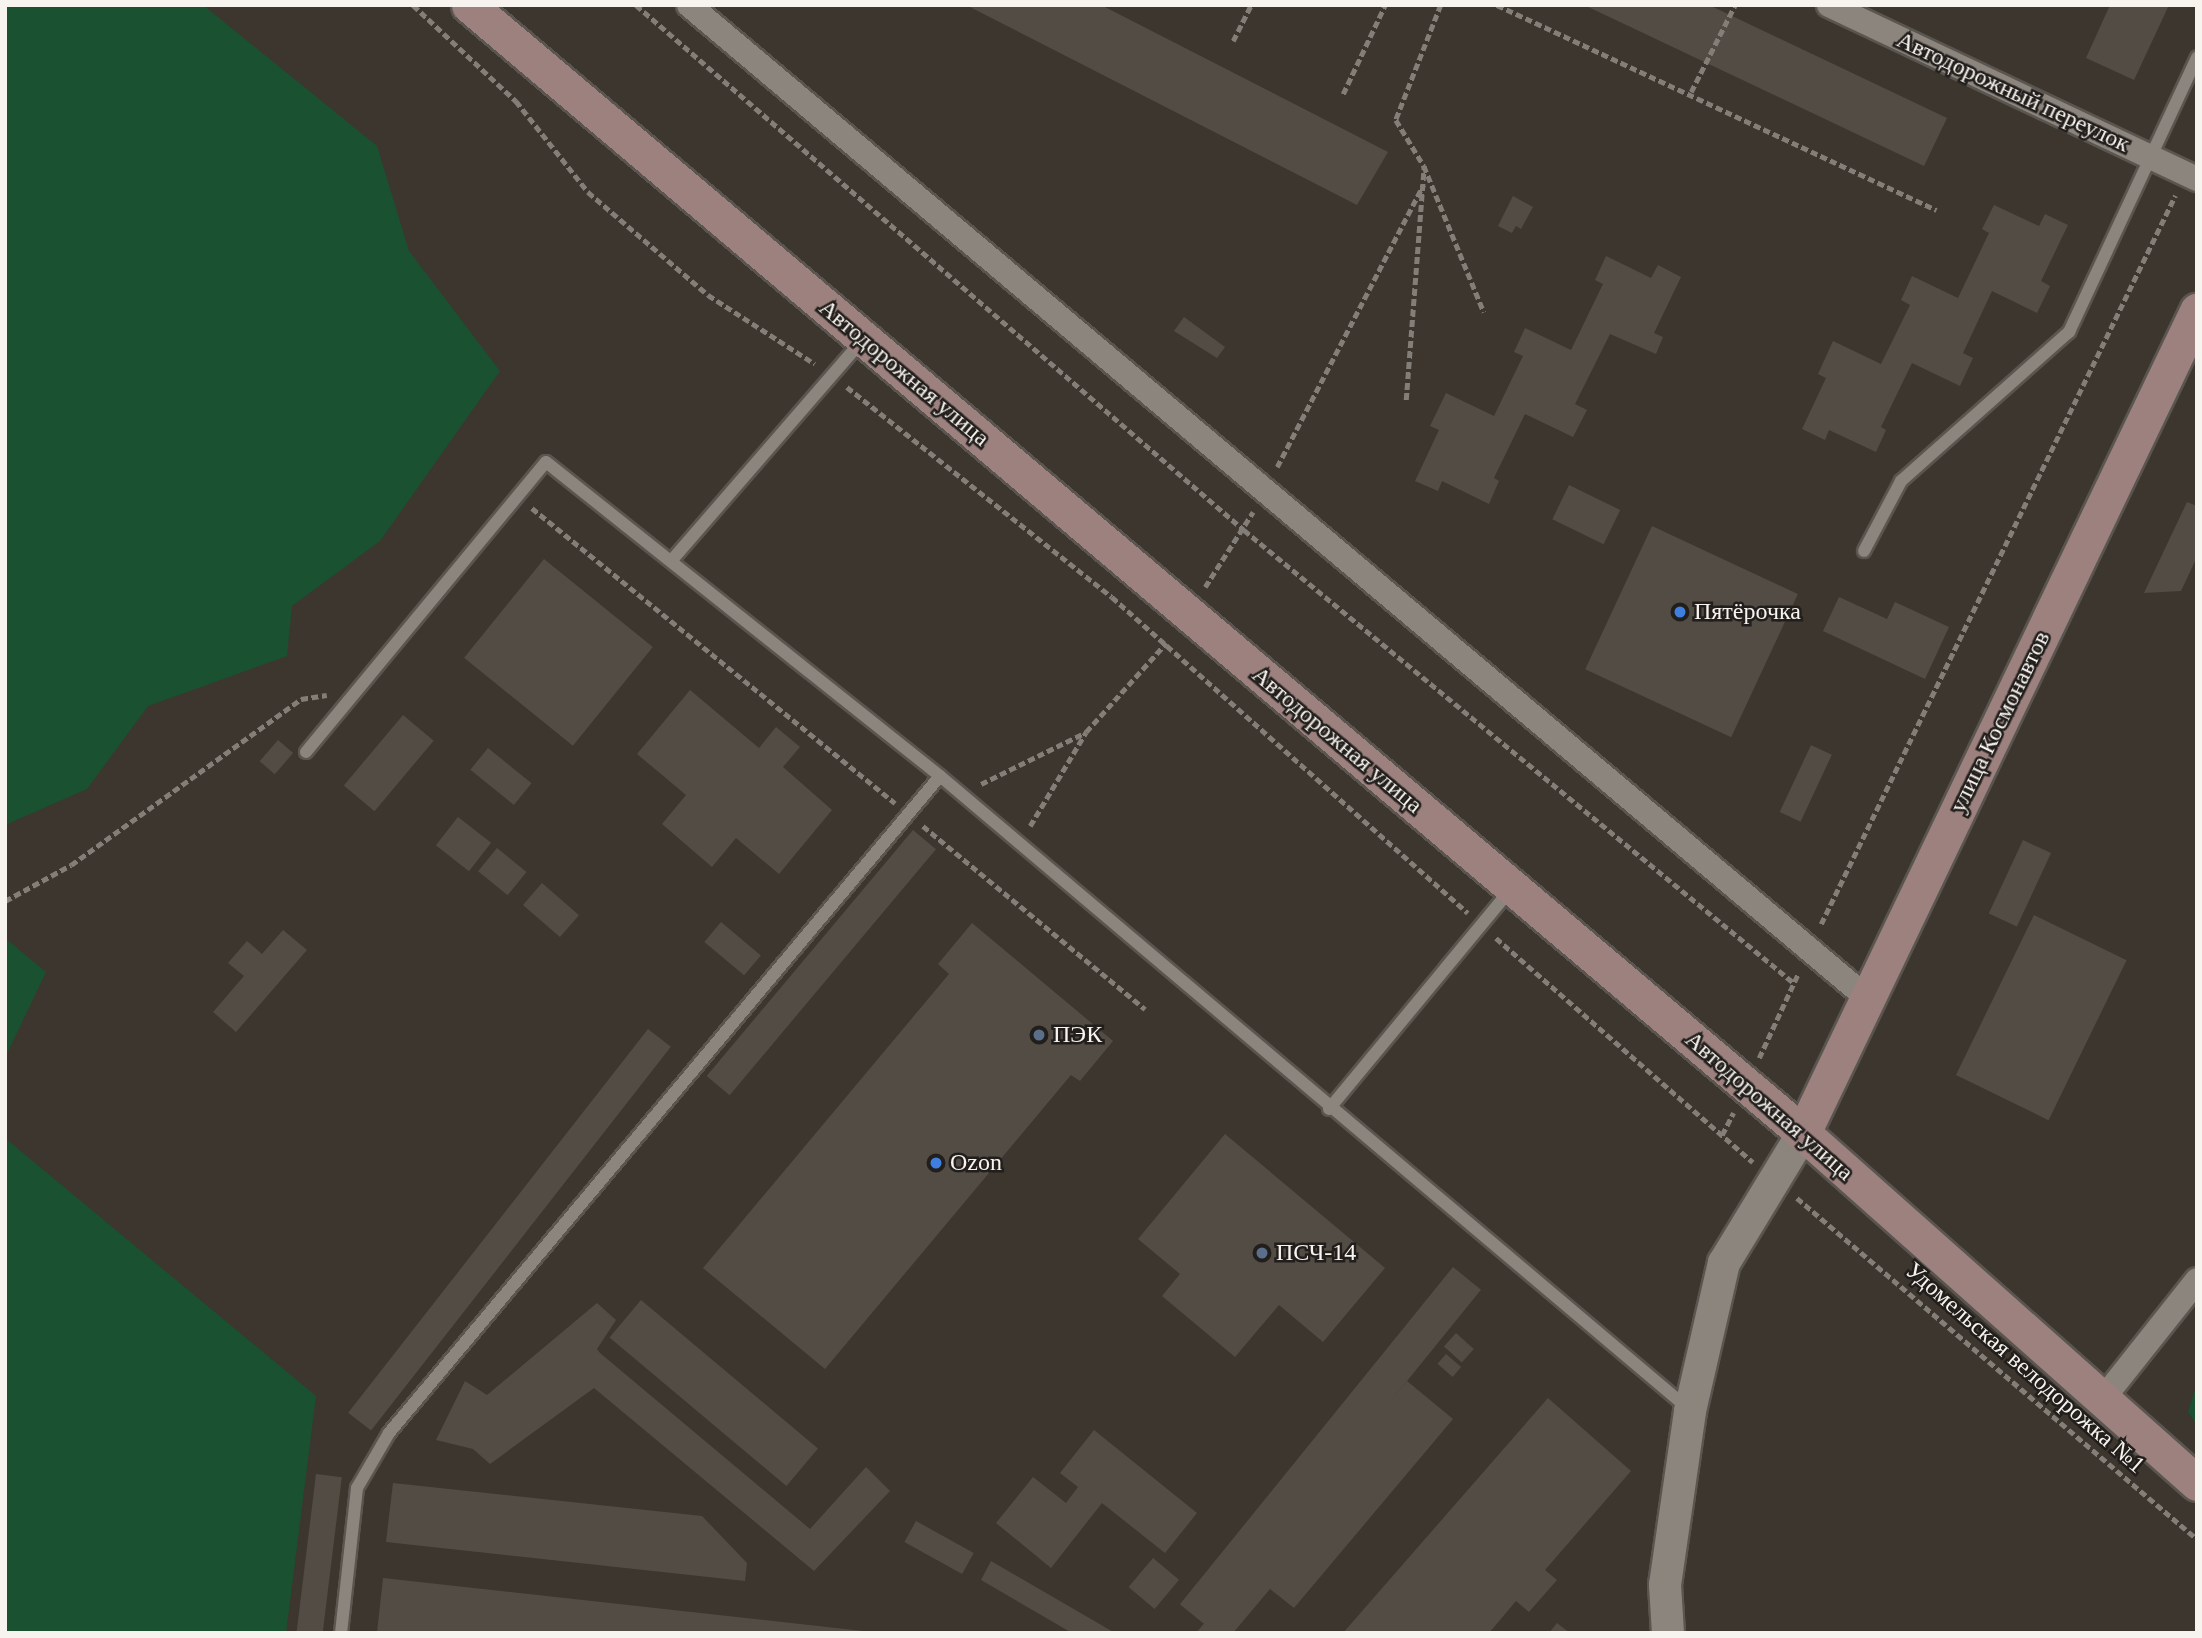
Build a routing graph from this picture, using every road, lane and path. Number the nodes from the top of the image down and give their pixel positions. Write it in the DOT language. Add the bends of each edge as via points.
graph roads {
  1 [pos="413,5"];
  2 [pos="469,5"];
  3 [pos="636,5"];
  4 [pos="689,5"];
  5 [pos="1251,5"];
  6 [pos="1385,5"];
  7 [pos="1441,5"];
  8 [pos="1497,5"];
  9 [pos="1735,5"];
  10 [pos="1829,5"];
  11 [pos="1233,41"];
  12 [pos="2197,57"];
  13 [pos="1691,92"];
  14 [pos="1343,94"];
  15 [pos="2150,157"];
  16 [pos="1424,166"];
  17 [pos="2191,177"];
  18 [pos="1423,185"];
  19 [pos="1937,210"];
  20 [pos="2197,311"];
  21 [pos="1484,312"];
  22 [pos="864,338"];
  23 [pos="832,375"];
  24 [pos="1406,400"];
  25 [pos="1265,490"];
  26 [pos="518,496"];
  27 [pos="1244,530"];
  28 [pos="1864,551"];
  29 [pos="672,560"];
  30 [pos="1186,613"];
  31 [pos="1165,644"];
  32 [pos="356,691"];
  33 [pos="1087,732"];
  34 [pos="306,752"];
  35 [pos="940,776"];
  36 [pos="961,794"];
  37 [pos="908,814"];
  38 [pos="1018,846"];
  39 [pos="1512,887"];
  40 [pos="5,901"];
  41 [pos="1481,925"];
  42 [pos="1810,948"];
  43 [pos="1794,983"];
  44 [pos="1867,998"];
  45 [pos="1145,1009"];
  46 [pos="1746,1085"];
  47 [pos="1329,1109"];
  48 [pos="1803,1133"];
  49 [pos="1722,1135"];
  50 [pos="1774,1181"];
  51 [pos="2197,1280"];
  52 [pos="2102,1400"];
  53 [pos="1690,1411"];
  54 [pos="2197,1483"];
  55 [pos="2197,1539"];
  56 [pos="341,1633"];
  57 [pos="1668,1633"];
  1 -- 23 [label="path, Удомельская велодорожка №1" via="516,101 588,192 708,295"];
  2 -- 22 [label="main road, Автодорожная улица"];
  3 -- 27 [label="path"];
  4 -- 25 [label="street"];
  5 -- 11 [label="path"];
  6 -- 14 [label="path"];
  7 -- 16 [label="path" via="1396,120"];
  8 -- 13 [label="path"];
  9 -- 13 [label="path"];
  10 -- 15 [label="street, Автодорожный переулок"];
  12 -- 15 [label="lane"];
  13 -- 19 [label="path"];
  15 -- 17 [label="street, Автодорожный переулок"];
  15 -- 28 [label="lane" via="2069,332 1901,481"];
  16 -- 18 [label="path"];
  16 -- 21 [label="path"];
  17 -- 42 [label="path"];
  18 -- 24 [label="path"];
  18 -- 25 [label="path"];
  20 -- 44 [label="main road, улица Космонавтов"];
  22 -- 23 [label="lane"];
  22 -- 30 [label="main road, Автодорожная улица"];
  23 -- 29 [label="lane"];
  23 -- 31 [label="path, Удомельская велодорожка №1"];
  25 -- 27 [label="path"];
  25 -- 42 [label="street"];
  26 -- 29 [label="lane" via="546,462"];
  26 -- 32 [label="lane"];
  26 -- 37 [label="path" via="681,624"];
  27 -- 30 [label="path"];
  27 -- 43 [label="path"];
  29 -- 35 [label="lane"];
  30 -- 31 [label="path"];
  30 -- 39 [label="main road, Автодорожная улица"];
  31 -- 33 [label="path"];
  31 -- 41 [label="path, Удомельская велодорожка №1"];
  32 -- 34 [label="lane"];
  32 -- 40 [label="path" via="301,699 71,865"];
  33 -- 36 [label="path"];
  33 -- 38 [label="path"];
  35 -- 36 [label="lane"];
  35 -- 37 [label="lane"];
  36 -- 38 [label="lane"];
  37 -- 45 [label="path"];
  37 -- 56 [label="lane" via="389,1433 357,1488"];
  38 -- 47 [label="lane"];
  39 -- 41 [label="lane"];
  39 -- 46 [label="main road, Автодорожная улица"];
  41 -- 47 [label="lane"];
  41 -- 49 [label="path, Удомельская велодорожка №1"];
  42 -- 43 [label="path"];
  42 -- 44 [label="street"];
  43 -- 46 [label="path"];
  44 -- 48 [label="main road, улица Космонавтов"];
  46 -- 48 [label="main road, Автодорожная улица"];
  46 -- 49 [label="path"];
  47 -- 53 [label="lane"];
  48 -- 50 [label="street"];
  48 -- 52 [label="main road, Автодорожная улица"];
  49 -- 50 [label="path, Удомельская велодорожка №1"];
  50 -- 53 [label="street" via="1724,1263"];
  50 -- 55 [label="path, Удомельская велодорожка №1" via="1831,1223"];
  51 -- 52 [label="street"];
  52 -- 54 [label="main road, Автодорожная улица"];
  53 -- 57 [label="street" via="1665,1585"];
}
